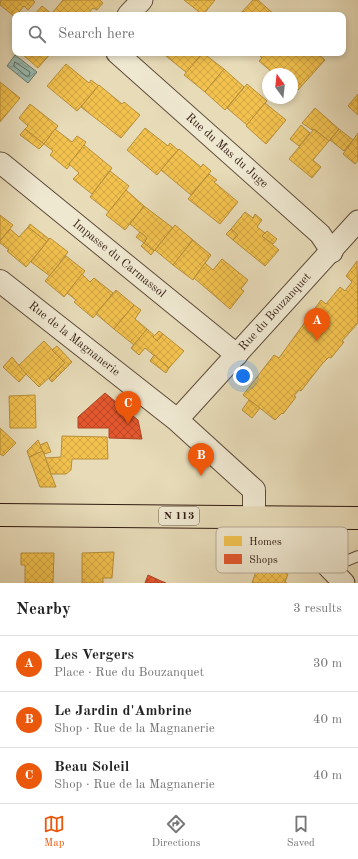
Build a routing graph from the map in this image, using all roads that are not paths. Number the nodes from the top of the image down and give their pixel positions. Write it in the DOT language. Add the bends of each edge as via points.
graph roads {
  1 [pos="142,0"];
  2 [pos="131,12"];
  3 [pos="120,56"];
  4 [pos="1,163"];
  5 [pos="358,221"];
  6 [pos="332,252"];
  7 [pos="0,281"];
  8 [pos="237,355"];
  9 [pos="177,420"];
  10 [pos="0,515"];
  11 [pos="254,517"];
  12 [pos="305,518"];
  13 [pos="358,518"];
  14 [pos="306,527"];
  15 [pos="358,556"];
  16 [pos="348,560"];
  17 [pos="334,573"];
  18 [pos="344,583"];
  1 -- 2 [label="street"];
  3 -- 6 [label="street, Rue du Mas du Juge" via="320,234"];
  4 -- 8 [label="street, Impasse du Carmassol"];
  5 -- 6 [label="street, Rue du Bouzanquet"];
  6 -- 8 [label="street, Rue du Bouzanquet"];
  7 -- 9 [label="street, Rue de la Magnanerie"];
  8 -- 9 [label="street, Rue du Bouzanquet"];
  9 -- 11 [label="street, Rue de la Magnanerie" via="254,490"];
  10 -- 11 [label="main road, N 113"];
  11 -- 12 [label="main road, N 113"];
  12 -- 13 [label="main road, N 113"];
  12 -- 14 [label="street"];
  15 -- 16 [label="lane"];
  17 -- 18 [label="street"];
}
